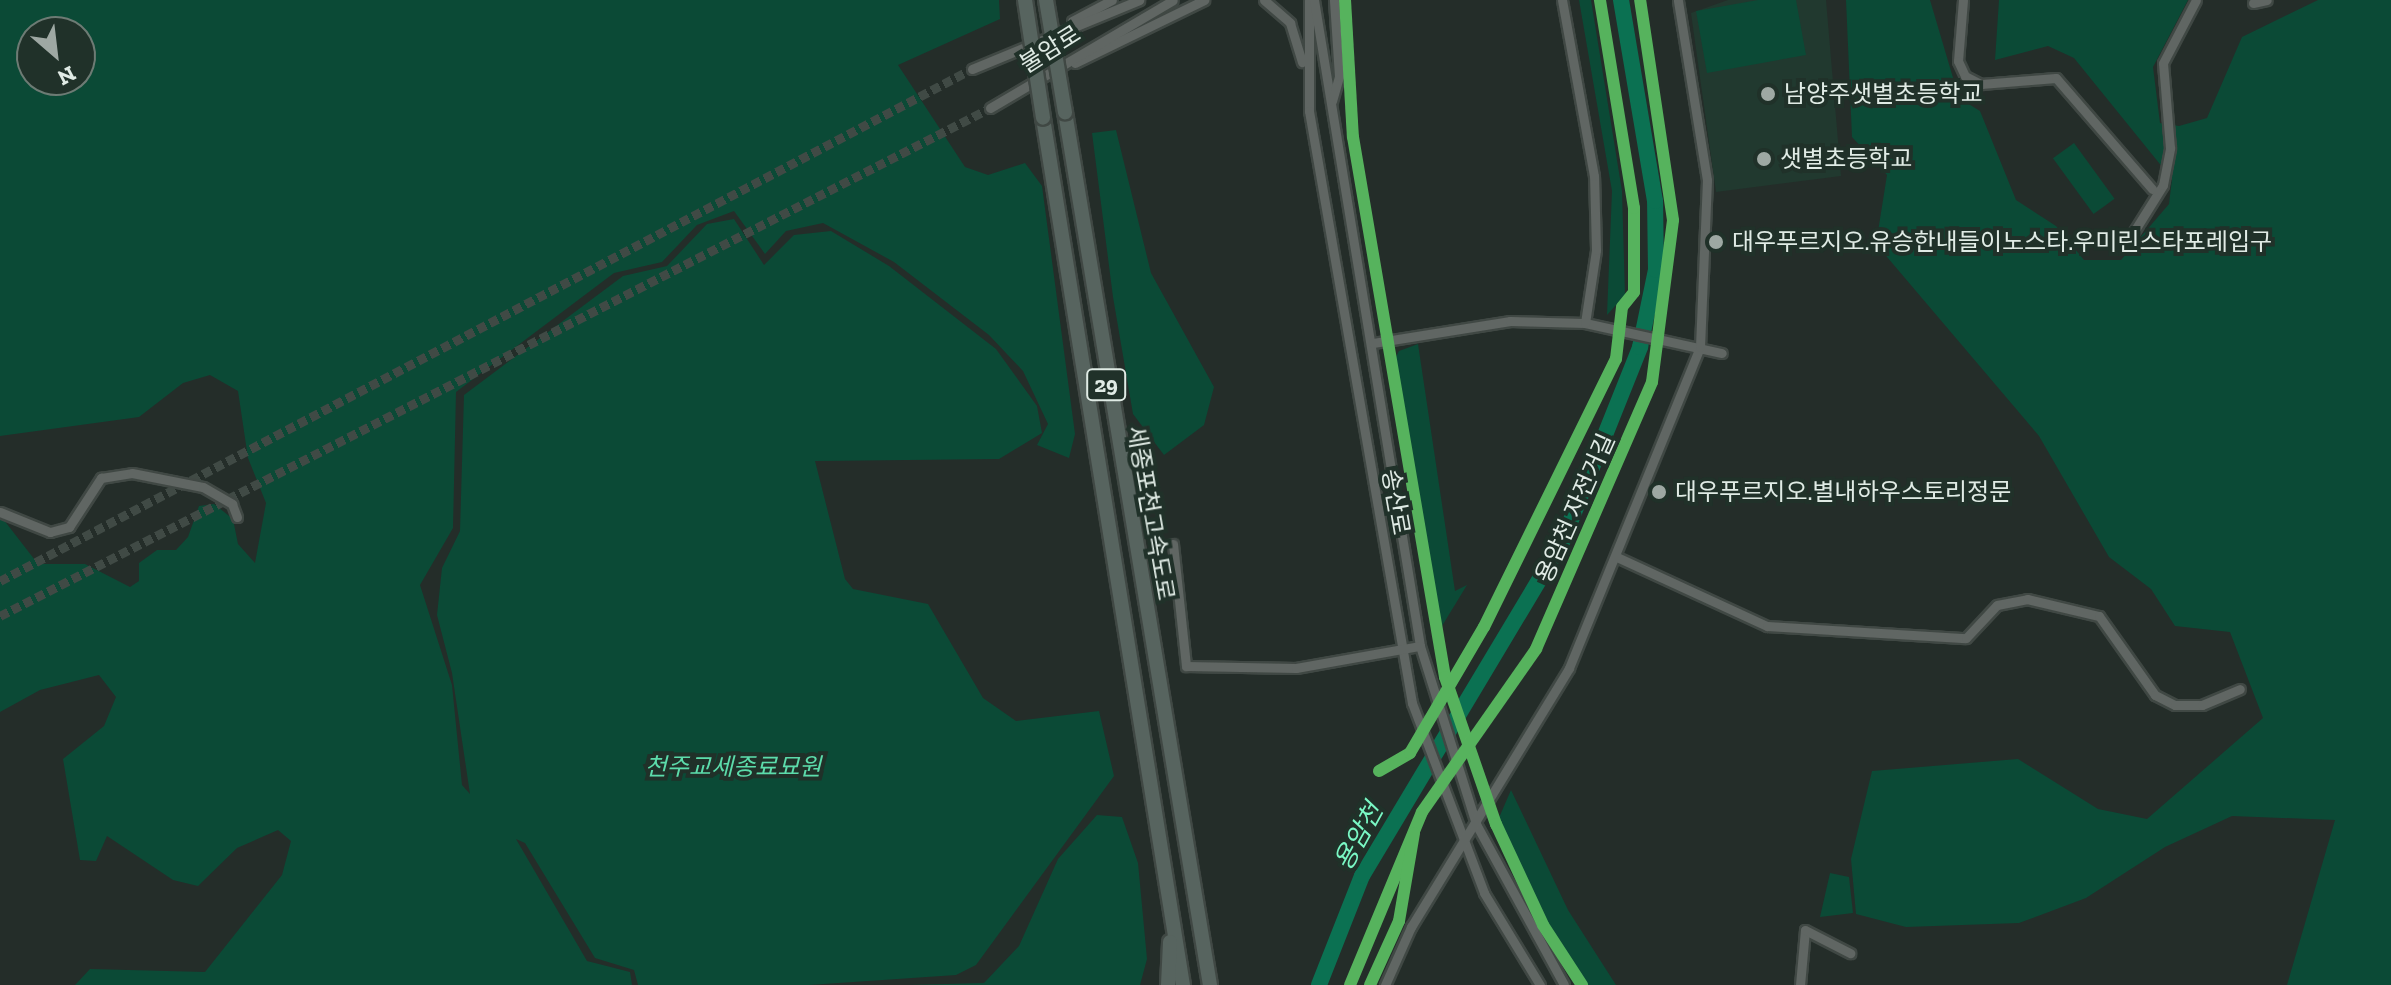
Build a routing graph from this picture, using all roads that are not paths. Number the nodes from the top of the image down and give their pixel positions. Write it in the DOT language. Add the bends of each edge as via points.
graph roads {
  1 [pos="1025,0"];
  2 [pos="1046,0"];
  3 [pos="1112,0"];
  4 [pos="1139,0"];
  5 [pos="1173,0"];
  6 [pos="1204,0"];
  7 [pos="1264,0"];
  8 [pos="1312,0"];
  9 [pos="1334,0"];
  10 [pos="1562,0"];
  11 [pos="1678,0"];
  12 [pos="1684,0"];
  13 [pos="1963,0"];
  14 [pos="2196,0"];
  15 [pos="2267,0"];
  16 [pos="2253,3"];
  17 [pos="1034,42"];
  18 [pos="1304,67"];
  19 [pos="972,69"];
  20 [pos="1032,84"];
  21 [pos="1331,104"];
  22 [pos="990,108"];
  23 [pos="2152,189"];
  24 [pos="2128,241"];
  25 [pos="1585,323"];
  26 [pos="1373,343"];
  27 [pos="1700,347"];
  28 [pos="1722,353"];
  29 [pos="0,512"];
  30 [pos="237,517"];
  31 [pos="1173,544"];
  32 [pos="1619,558"];
  33 [pos="1420,646"];
  34 [pos="1401,650"];
  35 [pos="2240,689"];
  36 [pos="1476,824"];
  37 [pos="1463,845"];
  38 [pos="1172,918"];
  39 [pos="1850,953"];
  40 [pos="1168,985"];
  41 [pos="1183,985"];
  42 [pos="1210,985"];
  43 [pos="1385,985"];
  44 [pos="1540,985"];
  45 [pos="1564,985"];
  46 [pos="1800,985"];
  1 -- 38 [label="highway, 세종포천고속도로 / 29, bridge"];
  2 -- 42 [label="highway, 세종포천고속도로 / 29, bridge"];
  3 -- 17 [label="street"];
  4 -- 17 [label="street, 불암로"];
  5 -- 20 [label="street, 불암로"];
  6 -- 20 [label="street"];
  7 -- 18 [label="street" via="1290,23"];
  8 -- 18 [label="street, 송산로"];
  8 -- 21 [label="street, 송산로"];
  9 -- 21 [label="street" via="1339,76"];
  10 -- 25 [label="street" via="1594,176 1596,250"];
  11 -- 12 [label="street"];
  11 -- 27 [label="street" via="1707,180"];
  13 -- 23 [label="street" via="1958,61 1965,76 1981,84 2056,78"];
  14 -- 24 [label="street" via="2163,63 2170,148 2163,185"];
  15 -- 16 [label="street"];
  17 -- 19 [label="street, 불암로"];
  18 -- 34 [label="street, 송산로"];
  20 -- 22 [label="street, 불암로"];
  21 -- 26 [label="street, 송산로"];
  25 -- 26 [label="street" via="1510,321"];
  25 -- 27 [label="street"];
  26 -- 33 [label="street, 송산로"];
  27 -- 28 [label="street"];
  27 -- 32 [label="street"];
  29 -- 30 [label="street" via="50,532 69,527 101,478 132,473 203,487 232,504"];
  31 -- 34 [label="street" via="1186,666 1296,668"];
  32 -- 35 [label="street" via="1767,626 1966,638 1997,605 2027,599 2099,616 2155,695 2175,705 2202,705"];
  32 -- 36 [label="street" via="1556,692"];
  33 -- 34 [label="street"];
  33 -- 36 [label="street, 송산로"];
  34 -- 37 [label="street, 송산로" via="1412,703"];
  36 -- 37 [label="street"];
  36 -- 45 [label="street, 송산로"];
  37 -- 43 [label="street" via="1411,927"];
  37 -- 44 [label="street, 송산로"];
  38 -- 40 [label="highway"];
  38 -- 41 [label="highway, 세종포천고속도로 / 29"];
  39 -- 46 [label="street" via="1805,930"];
}
